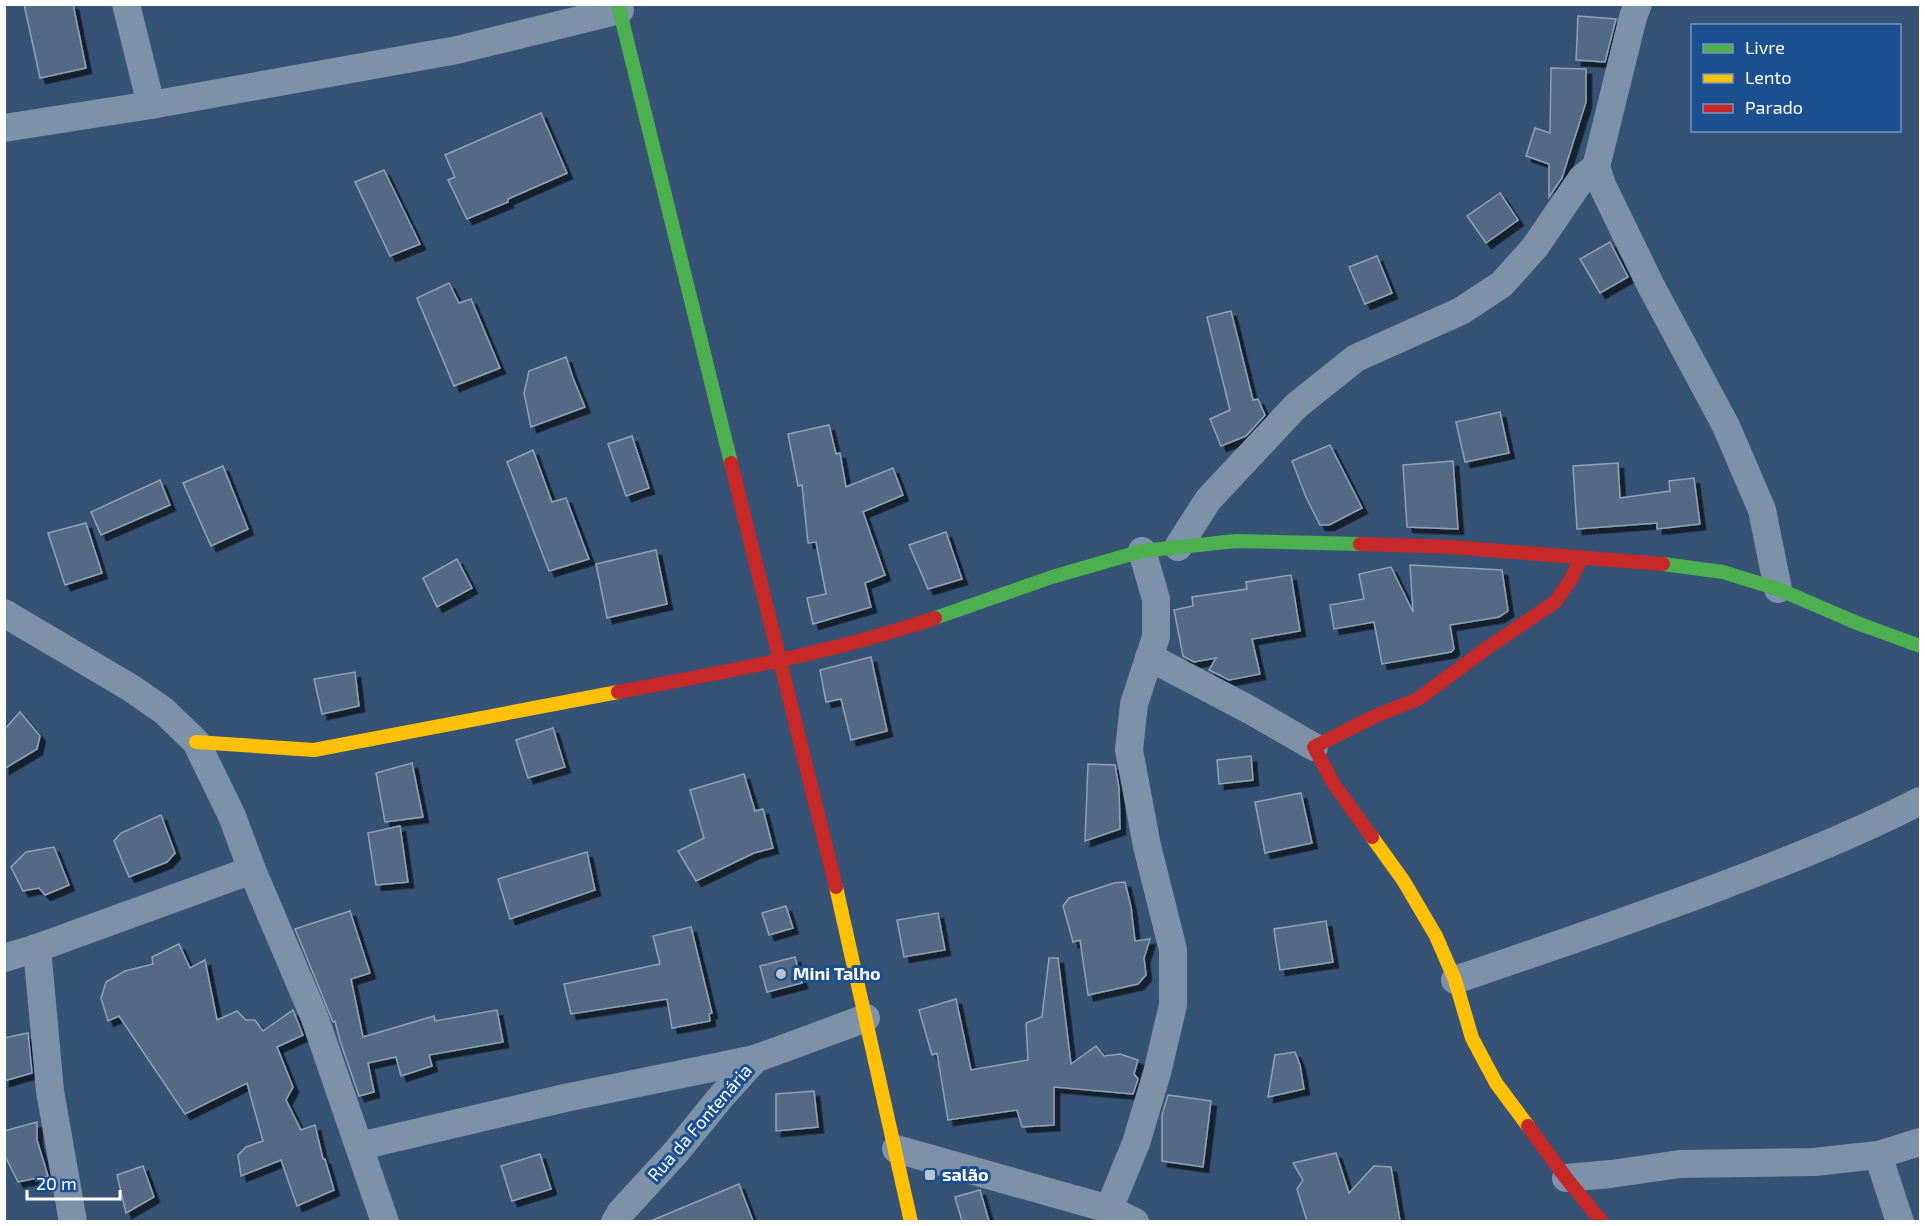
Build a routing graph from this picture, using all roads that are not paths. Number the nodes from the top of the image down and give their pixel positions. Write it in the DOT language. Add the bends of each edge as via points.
graph roads {
  1 [pos="126,4"];
  2 [pos="1638,4"];
  3 [pos="619,7"];
  4 [pos="151,105"];
  5 [pos="4,128"];
  6 [pos="1596,167"];
  7 [pos="1178,547"];
  8 [pos="1142,551"];
  9 [pos="1582,557"];
  10 [pos="1779,589"];
  11 [pos="4,613"];
  12 [pos="1920,646"];
  13 [pos="1149,657"];
  14 [pos="782,661"];
  15 [pos="196,742"];
  16 [pos="1314,747"];
  17 [pos="1920,801"];
  18 [pos="252,870"];
  19 [pos="37,948"];
  20 [pos="5,955"];
  21 [pos="1455,980"];
  22 [pos="866,1018"];
  23 [pos="755,1059"];
  24 [pos="1920,1142"];
  25 [pos="360,1146"];
  26 [pos="896,1149"];
  27 [pos="1878,1155"];
  28 [pos="1566,1178"];
  29 [pos="1109,1209"];
  30 [pos="73,1221"];
  31 [pos="385,1221"];
  32 [pos="615,1221"];
  33 [pos="911,1221"];
  34 [pos="1135,1221"];
  35 [pos="1602,1221"];
  36 [pos="1900,1221"];
  1 -- 4 [label="street"];
  2 -- 6 [label="street"];
  3 -- 4 [label="street" via="457,50"];
  3 -- 14 [label="street"];
  4 -- 5 [label="street"];
  6 -- 7 [label="street" via="1582,178 1535,248 1502,284 1461,311 1356,358 1296,406 1208,500"];
  6 -- 10 [label="street" via="1651,286 1726,426 1762,510"];
  7 -- 8 [label="street"];
  7 -- 9 [label="street" via="1236,541 1451,547"];
  8 -- 13 [label="street" via="1156,599 1156,637"];
  8 -- 14 [label="street" via="1052,577 905,628"];
  9 -- 10 [label="street" via="1723,572"];
  9 -- 16 [label="street" via="1555,602 1418,699"];
  10 -- 12 [label="street"];
  11 -- 15 [label="street" via="139,694 164,711"];
  13 -- 16 [label="street"];
  13 -- 29 [label="street" via="1134,704 1130,750 1147,846 1173,950 1173,1005 1136,1143"];
  14 -- 15 [label="street" via="314,750"];
  14 -- 22 [label="street"];
  15 -- 18 [label="street" via="232,816"];
  16 -- 21 [label="street" via="1333,783 1403,880 1436,936"];
  17 -- 21 [label="street" via="1873,826 1783,863"];
  18 -- 19 [label="street"];
  18 -- 25 [label="street" via="314,1016"];
  19 -- 20 [label="street"];
  19 -- 30 [label="street" via="50,1091"];
  21 -- 28 [label="street" via="1472,1038 1496,1083"];
  22 -- 23 [label="street, Rua da Fontenária"];
  22 -- 26 [label="street"];
  23 -- 25 [label="street"];
  23 -- 32 [label="street, Rua da Fontenária"];
  24 -- 27 [label="street"];
  25 -- 31 [label="street"];
  26 -- 29 [label="street"];
  26 -- 33 [label="street"];
  27 -- 28 [label="street" via="1814,1162 1680,1164"];
  27 -- 36 [label="street"];
  28 -- 35 [label="street"];
  29 -- 34 [label="street"];
}
